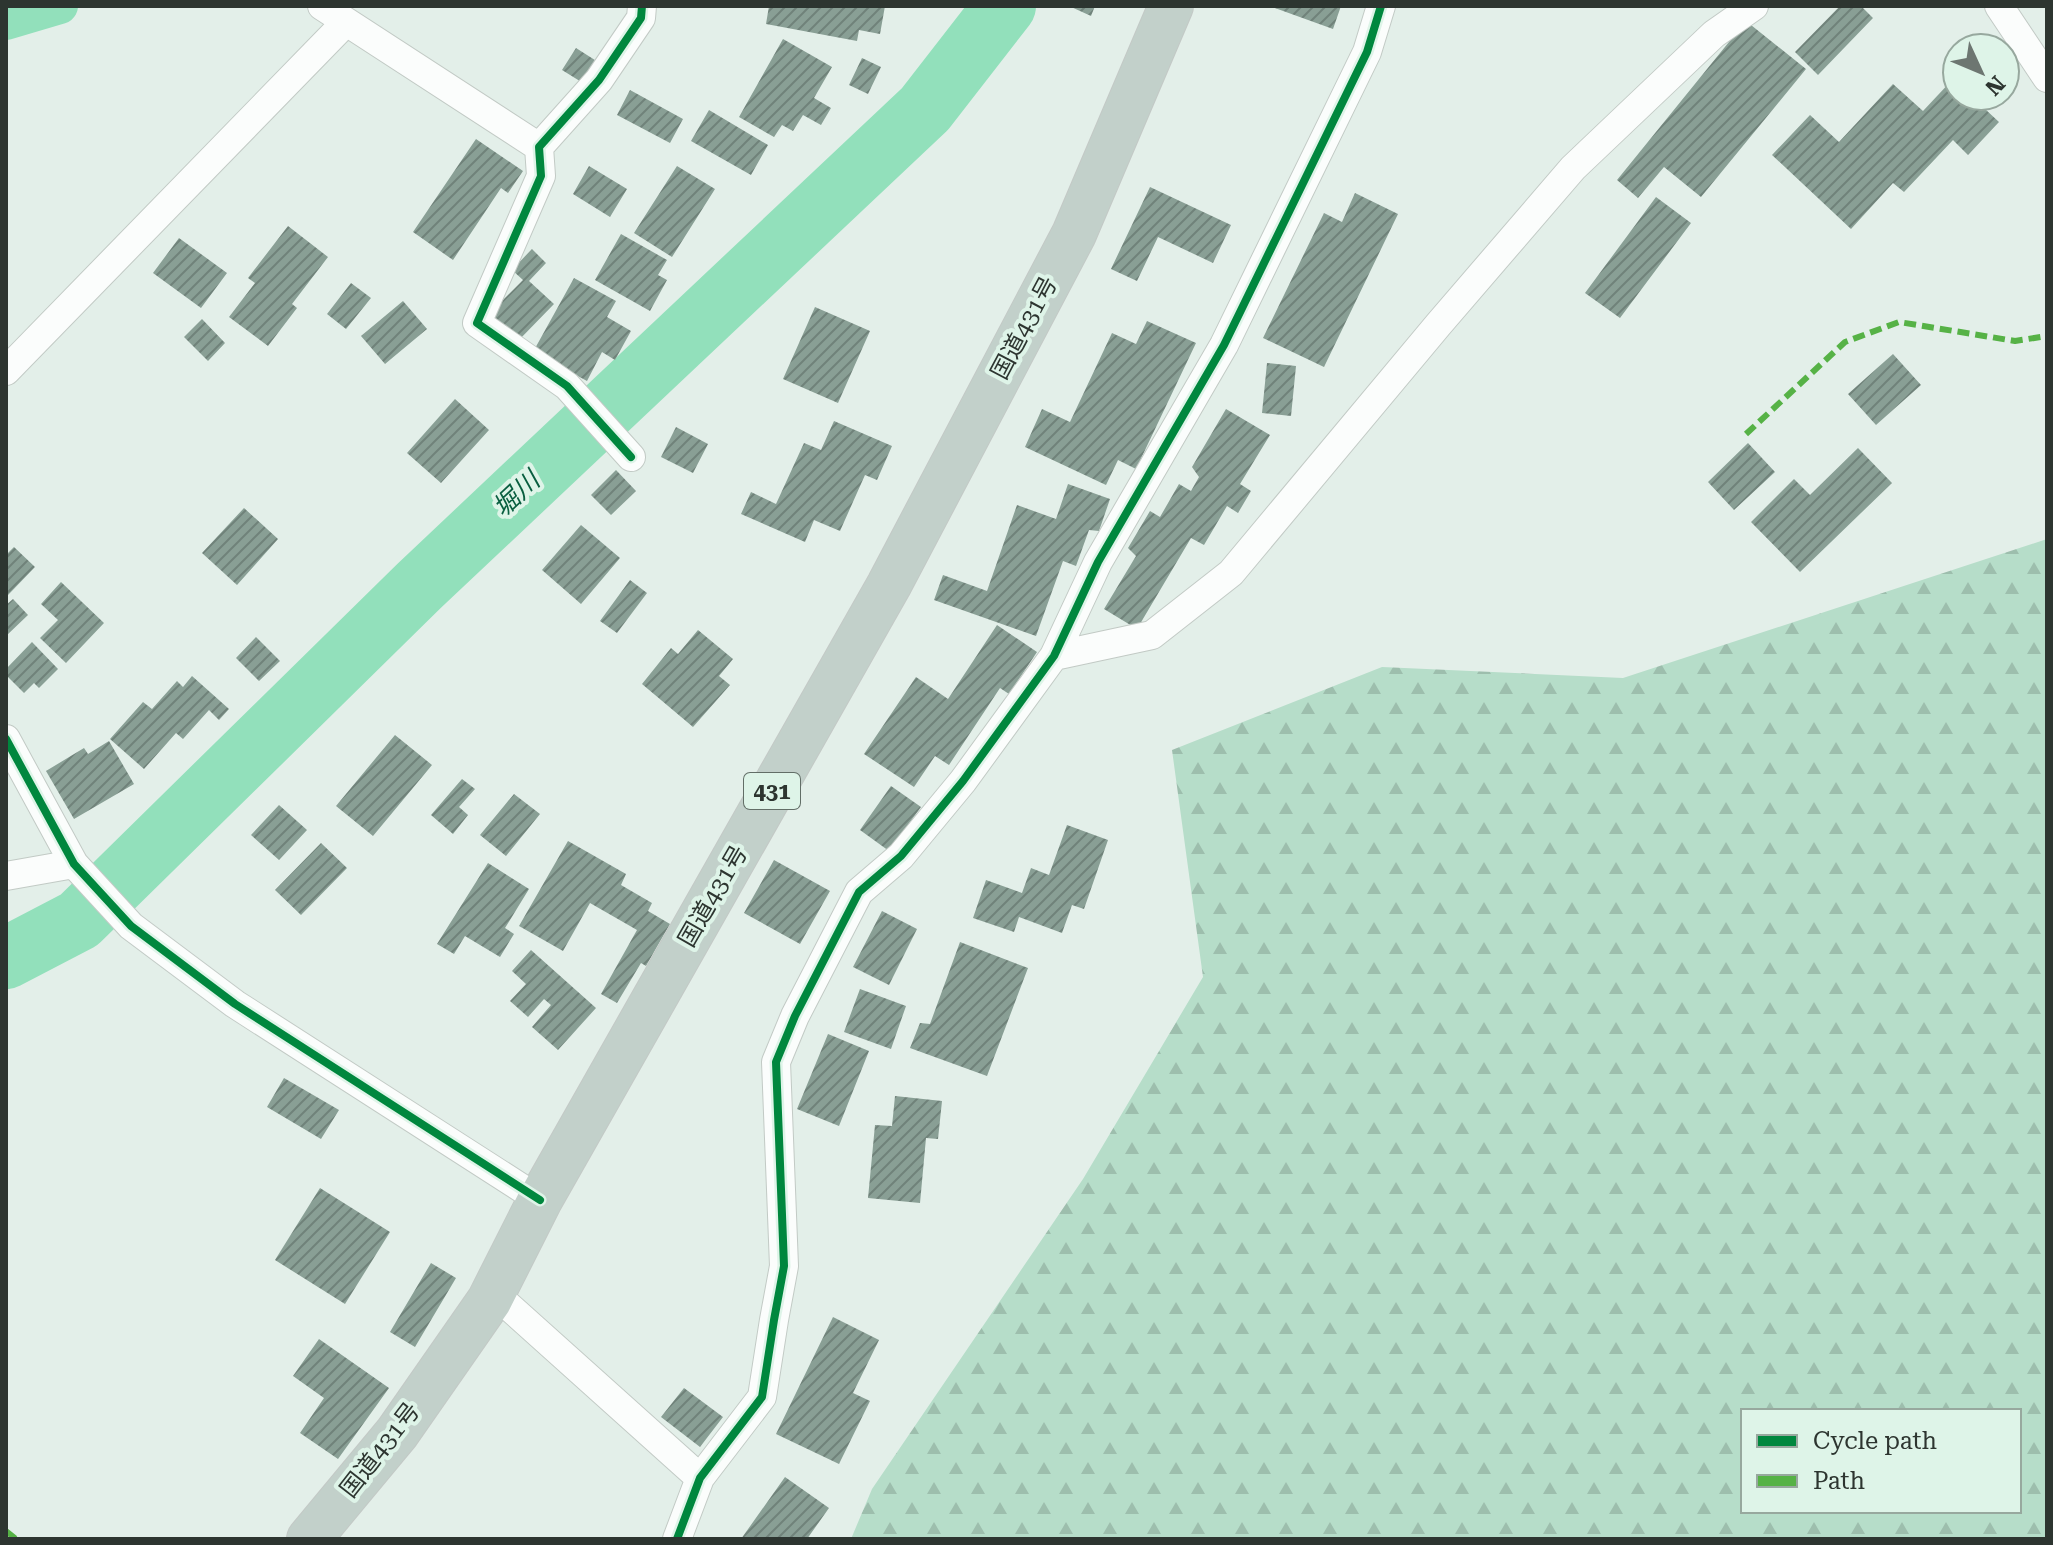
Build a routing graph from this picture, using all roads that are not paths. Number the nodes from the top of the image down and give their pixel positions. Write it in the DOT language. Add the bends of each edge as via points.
graph roads {
  1 [pos="322,6"];
  2 [pos="642,6"];
  3 [pos="1171,6"];
  4 [pos="1381,6"];
  5 [pos="1754,6"];
  6 [pos="1999,6"];
  7 [pos="346,22"];
  8 [pos="2047,78"];
  9 [pos="539,147"];
  10 [pos="6,371"];
  11 [pos="631,457"];
  12 [pos="1054,656"];
  13 [pos="6,739"];
  14 [pos="76,867"];
  15 [pos="6,876"];
  16 [pos="540,1200"];
  17 [pos="494,1293"];
  18 [pos="700,1478"];
  19 [pos="309,1539"];
  20 [pos="677,1539"];
  1 -- 7 [label="street"];
  2 -- 9 [label="street" via="641,18 599,80"];
  3 -- 16 [label="highway, 国道431号 / 431" via="1074,234 897,571"];
  4 -- 12 [label="street" via="1367,52 1224,345 1098,562"];
  5 -- 12 [label="street" via="1714,34 1573,168 1231,573 1152,635"];
  6 -- 8 [label="street"];
  7 -- 9 [label="street"];
  7 -- 10 [label="street"];
  9 -- 11 [label="street" via="541,176 477,323 567,386"];
  12 -- 18 [label="street" via="963,781 901,856 859,892 795,1016 776,1062 784,1266 762,1397"];
  13 -- 14 [label="street"];
  14 -- 15 [label="street"];
  14 -- 16 [label="street" via="131,926 235,1004"];
  16 -- 17 [label="highway, 国道431号 / 431"];
  17 -- 18 [label="street"];
  17 -- 19 [label="highway, 国道431号 / 431" via="397,1433"];
  18 -- 20 [label="street"];
}
